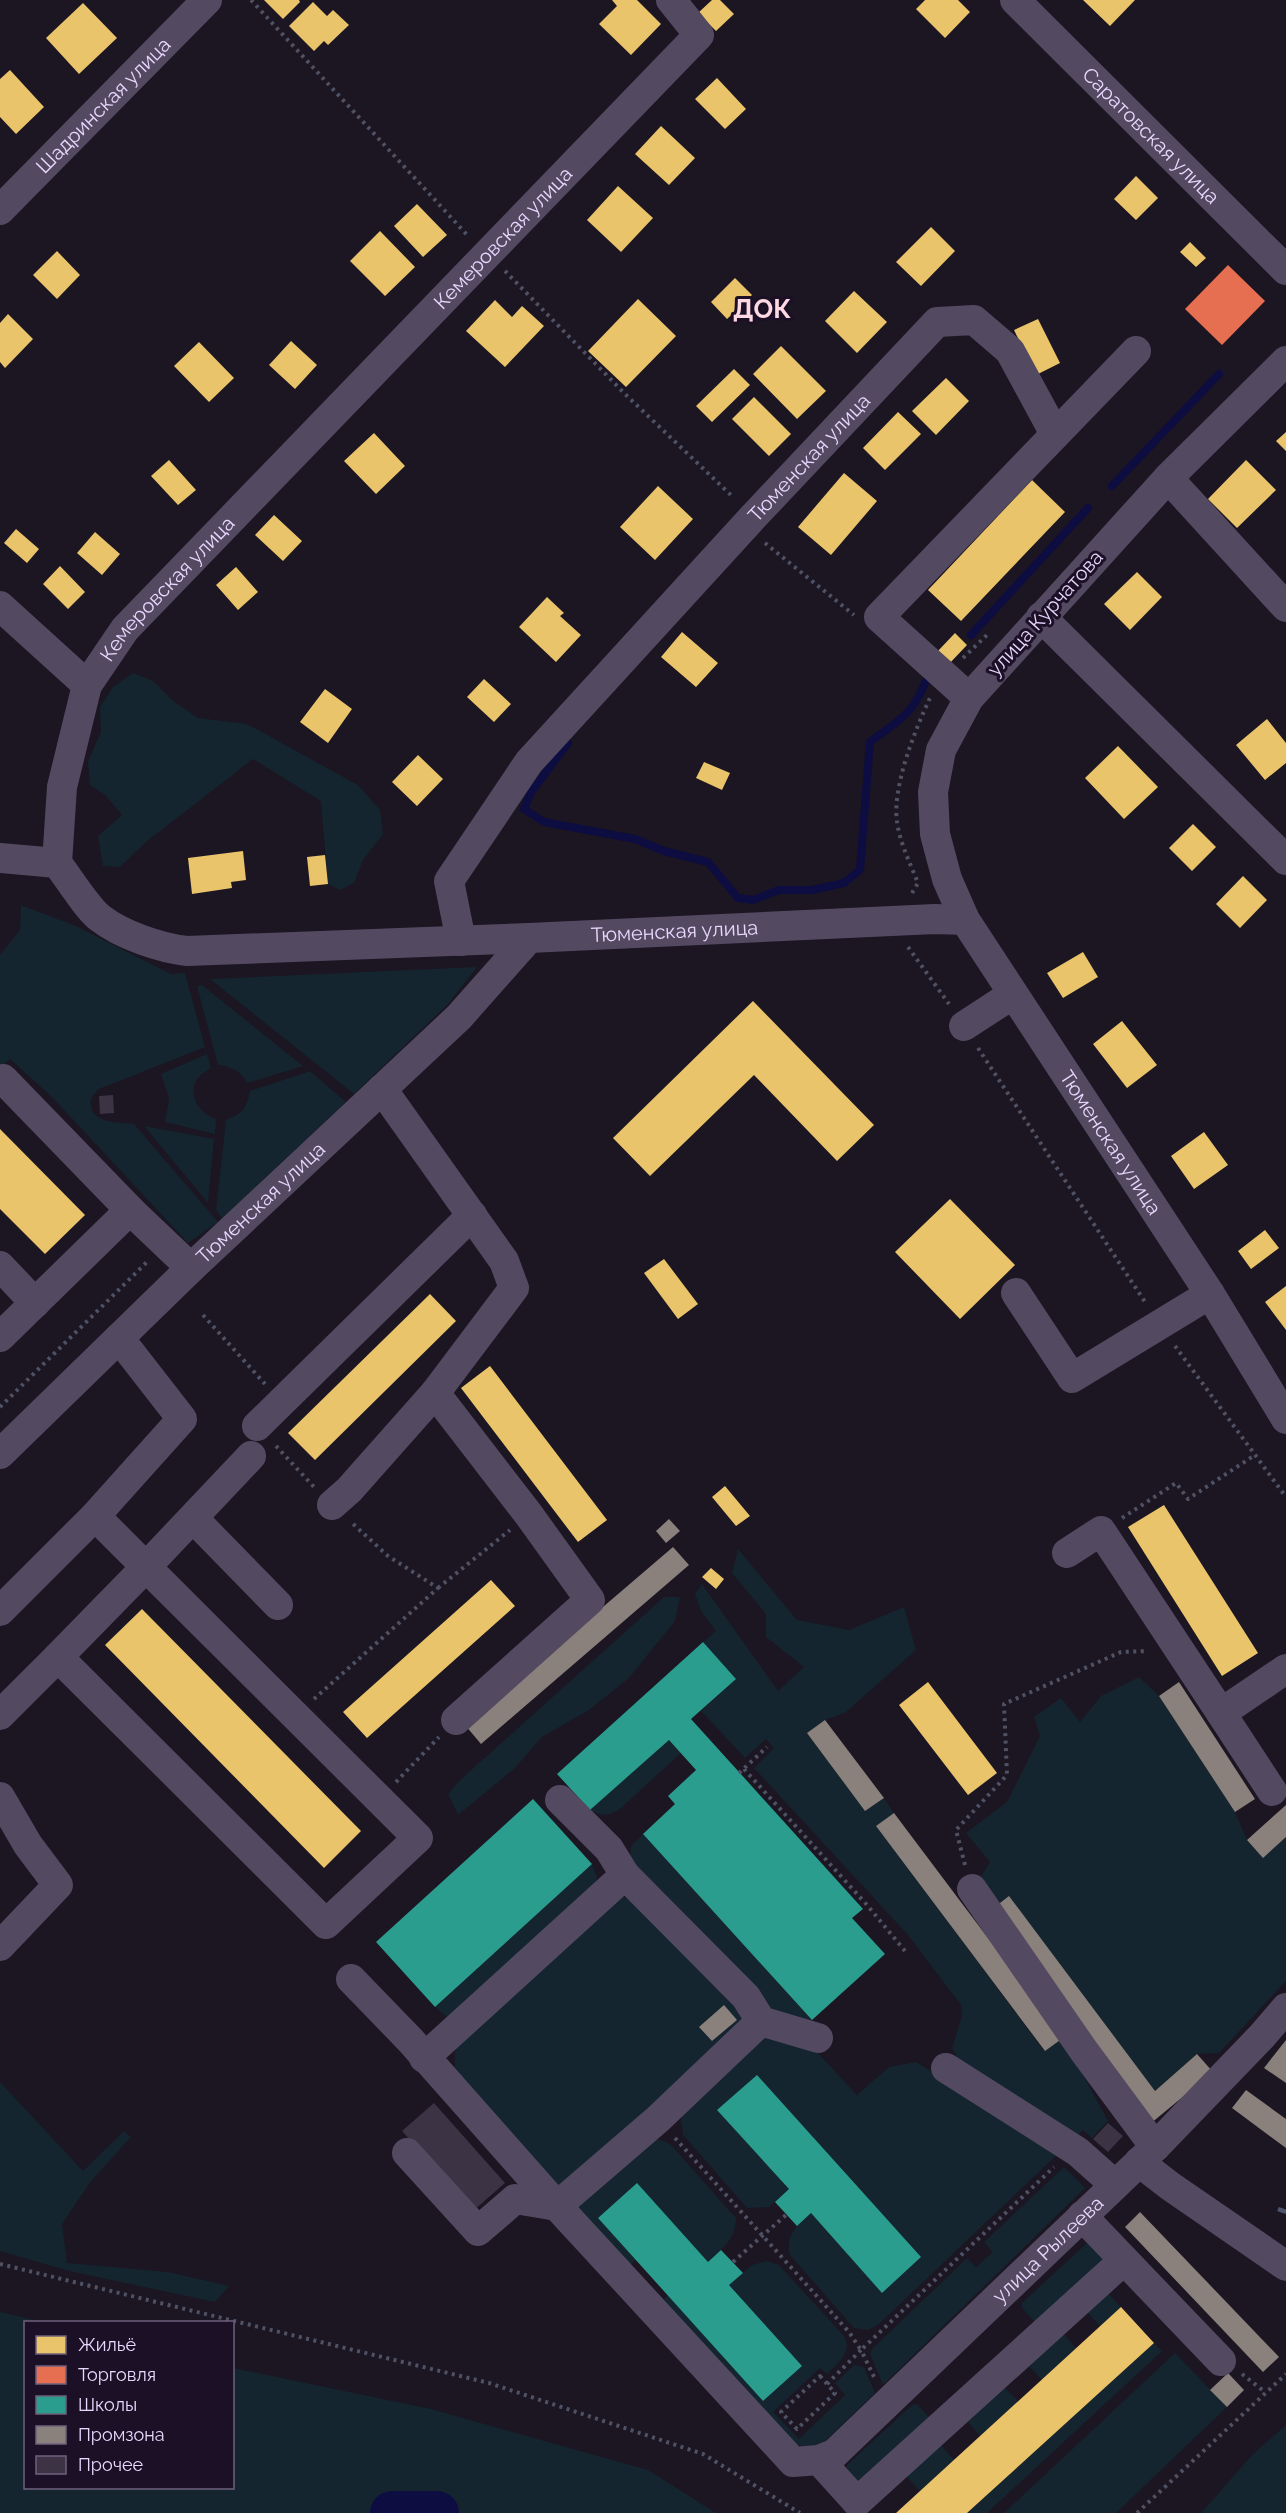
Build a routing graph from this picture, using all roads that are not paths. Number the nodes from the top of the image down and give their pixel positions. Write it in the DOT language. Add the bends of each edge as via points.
graph roads {
  1 [pos="207,0"];
  2 [pos="671,0"];
  3 [pos="1016,0"];
  4 [pos="0,210"];
  5 [pos="1286,270"];
  6 [pos="1136,351"];
  7 [pos="1286,361"];
  8 [pos="1055,434"];
  9 [pos="1168,478"];
  10 [pos="0,606"];
  11 [pos="1286,607"];
  12 [pos="1041,617"];
  13 [pos="87,685"];
  14 [pos="969,698"];
  15 [pos="0,858"];
  16 [pos="1286,860"];
  17 [pos="57,862"];
  18 [pos="965,920"];
  19 [pos="529,938"];
  20 [pos="461,941"];
  21 [pos="1013,994"];
  22 [pos="964,1026"];
  23 [pos="0,1082"];
  24 [pos="382,1089"];
  25 [pos="130,1210"];
  26 [pos="472,1215"];
  27 [pos="0,1266"];
  28 [pos="191,1268"];
  29 [pos="1016,1293"];
  30 [pos="1210,1294"];
  31 [pos="35,1303"];
  32 [pos="0,1337"];
  33 [pos="119,1338"];
  34 [pos="435,1393"];
  35 [pos="1286,1419"];
  36 [pos="257,1426"];
  37 [pos="0,1454"];
  38 [pos="251,1456"];
  39 [pos="332,1505"];
  40 [pos="95,1516"];
  41 [pos="193,1518"];
  42 [pos="1067,1553"];
  43 [pos="146,1567"];
  44 [pos="278,1605"];
  45 [pos="0,1611"];
  46 [pos="58,1657"];
  47 [pos="1286,1669"];
  48 [pos="1221,1713"];
  49 [pos="0,1715"];
  50 [pos="456,1720"];
  51 [pos="1272,1791"];
  52 [pos="0,1797"];
  53 [pos="560,1800"];
  54 [pos="625,1875"];
  55 [pos="972,1889"];
  56 [pos="0,1946"];
  57 [pos="351,1978"];
  58 [pos="1286,2008"];
  59 [pos="761,2021"];
  60 [pos="818,2038"];
  61 [pos="424,2058"];
  62 [pos="946,2068"];
  63 [pos="407,2153"];
  64 [pos="1147,2155"];
  65 [pos="1115,2185"];
  66 [pos="557,2206"];
  67 [pos="1082,2216"];
  68 [pos="1123,2261"];
  69 [pos="1286,2266"];
  70 [pos="1221,2361"];
  71 [pos="806,2461"];
  1 -- 4 [label="street, Шадринская улица"];
  2 -- 13 [label="street, Кемеровская улица" via="699,35 125,629"];
  3 -- 5 [label="street, Саратовская улица"];
  6 -- 8 [label="street"];
  7 -- 9 [label="street, улица Курчатова"];
  8 -- 14 [label="street" via="879,617"];
  8 -- 20 [label="street, Тюменская улица" via="1010,351 974,320 937,322 529,762 449,881"];
  9 -- 11 [label="street"];
  9 -- 12 [label="street, улица Курчатова"];
  10 -- 13 [label="street"];
  12 -- 14 [label="street, улица Курчатова"];
  12 -- 16 [label="street"];
  13 -- 17 [label="street, Кемеровская улица" via="62,787"];
  14 -- 18 [label="street, улица Курчатова" via="941,750 933,792 935,834 947,879"];
  15 -- 17 [label="street"];
  17 -- 20 [label="street" via="99,918 165,948 187,951"];
  18 -- 19 [label="street, Тюменская улица"];
  18 -- 21 [label="street, Тюменская улица"];
  19 -- 20 [label="street"];
  19 -- 24 [label="street, Тюменская улица" via="459,1017"];
  21 -- 22 [label="street"];
  21 -- 30 [label="street, Тюменская улица"];
  23 -- 25 [label="street" via="3,1079"];
  24 -- 26 [label="street"];
  24 -- 28 [label="street, Тюменская улица"];
  25 -- 28 [label="street"];
  25 -- 31 [label="street"];
  26 -- 34 [label="street" via="504,1261 514,1288"];
  26 -- 36 [label="street"];
  27 -- 31 [label="street"];
  28 -- 33 [label="street, Тюменская улица"];
  29 -- 30 [label="street" via="1072,1378"];
  30 -- 35 [label="street, Тюменская улица"];
  31 -- 32 [label="street"];
  33 -- 37 [label="street, Тюменская улица"];
  33 -- 40 [label="street" via="182,1419"];
  34 -- 39 [label="street"];
  34 -- 50 [label="street" via="590,1600"];
  38 -- 41 [label="street"];
  40 -- 43 [label="street"];
  40 -- 45 [label="street"];
  41 -- 43 [label="street"];
  41 -- 44 [label="street"];
  42 -- 48 [label="street" via="1101,1531"];
  43 -- 46 [label="street"];
  43 -- 46 [label="street" via="418,1838 326,1923"];
  46 -- 49 [label="street"];
  47 -- 48 [label="street"];
  48 -- 51 [label="street"];
  52 -- 56 [label="street" via="28,1845 58,1885"];
  53 -- 54 [label="street" via="609,1849"];
  54 -- 59 [label="street" via="746,1997"];
  54 -- 61 [label="street"];
  55 -- 64 [label="street" via="1084,2051"];
  57 -- 61 [label="street"];
  58 -- 64 [label="street, улица Рылеева"];
  59 -- 60 [label="street"];
  59 -- 66 [label="street"];
  61 -- 66 [label="street"];
  62 -- 65 [label="street" via="1078,2152"];
  63 -- 66 [label="street" via="478,2231 515,2199"];
  64 -- 65 [label="street, улица Рылеева"];
  64 -- 69 [label="street" via="1170,2186"];
  65 -- 67 [label="street, улица Рылеева"];
  66 -- 71 [label="street"];
  67 -- 68 [label="street"];
  67 -- 71 [label="street, улица Рылеева" via="834,2454"];
  68 -- 70 [label="street"];
  68 -- 71 [label="street" via="857,2502"];
}
